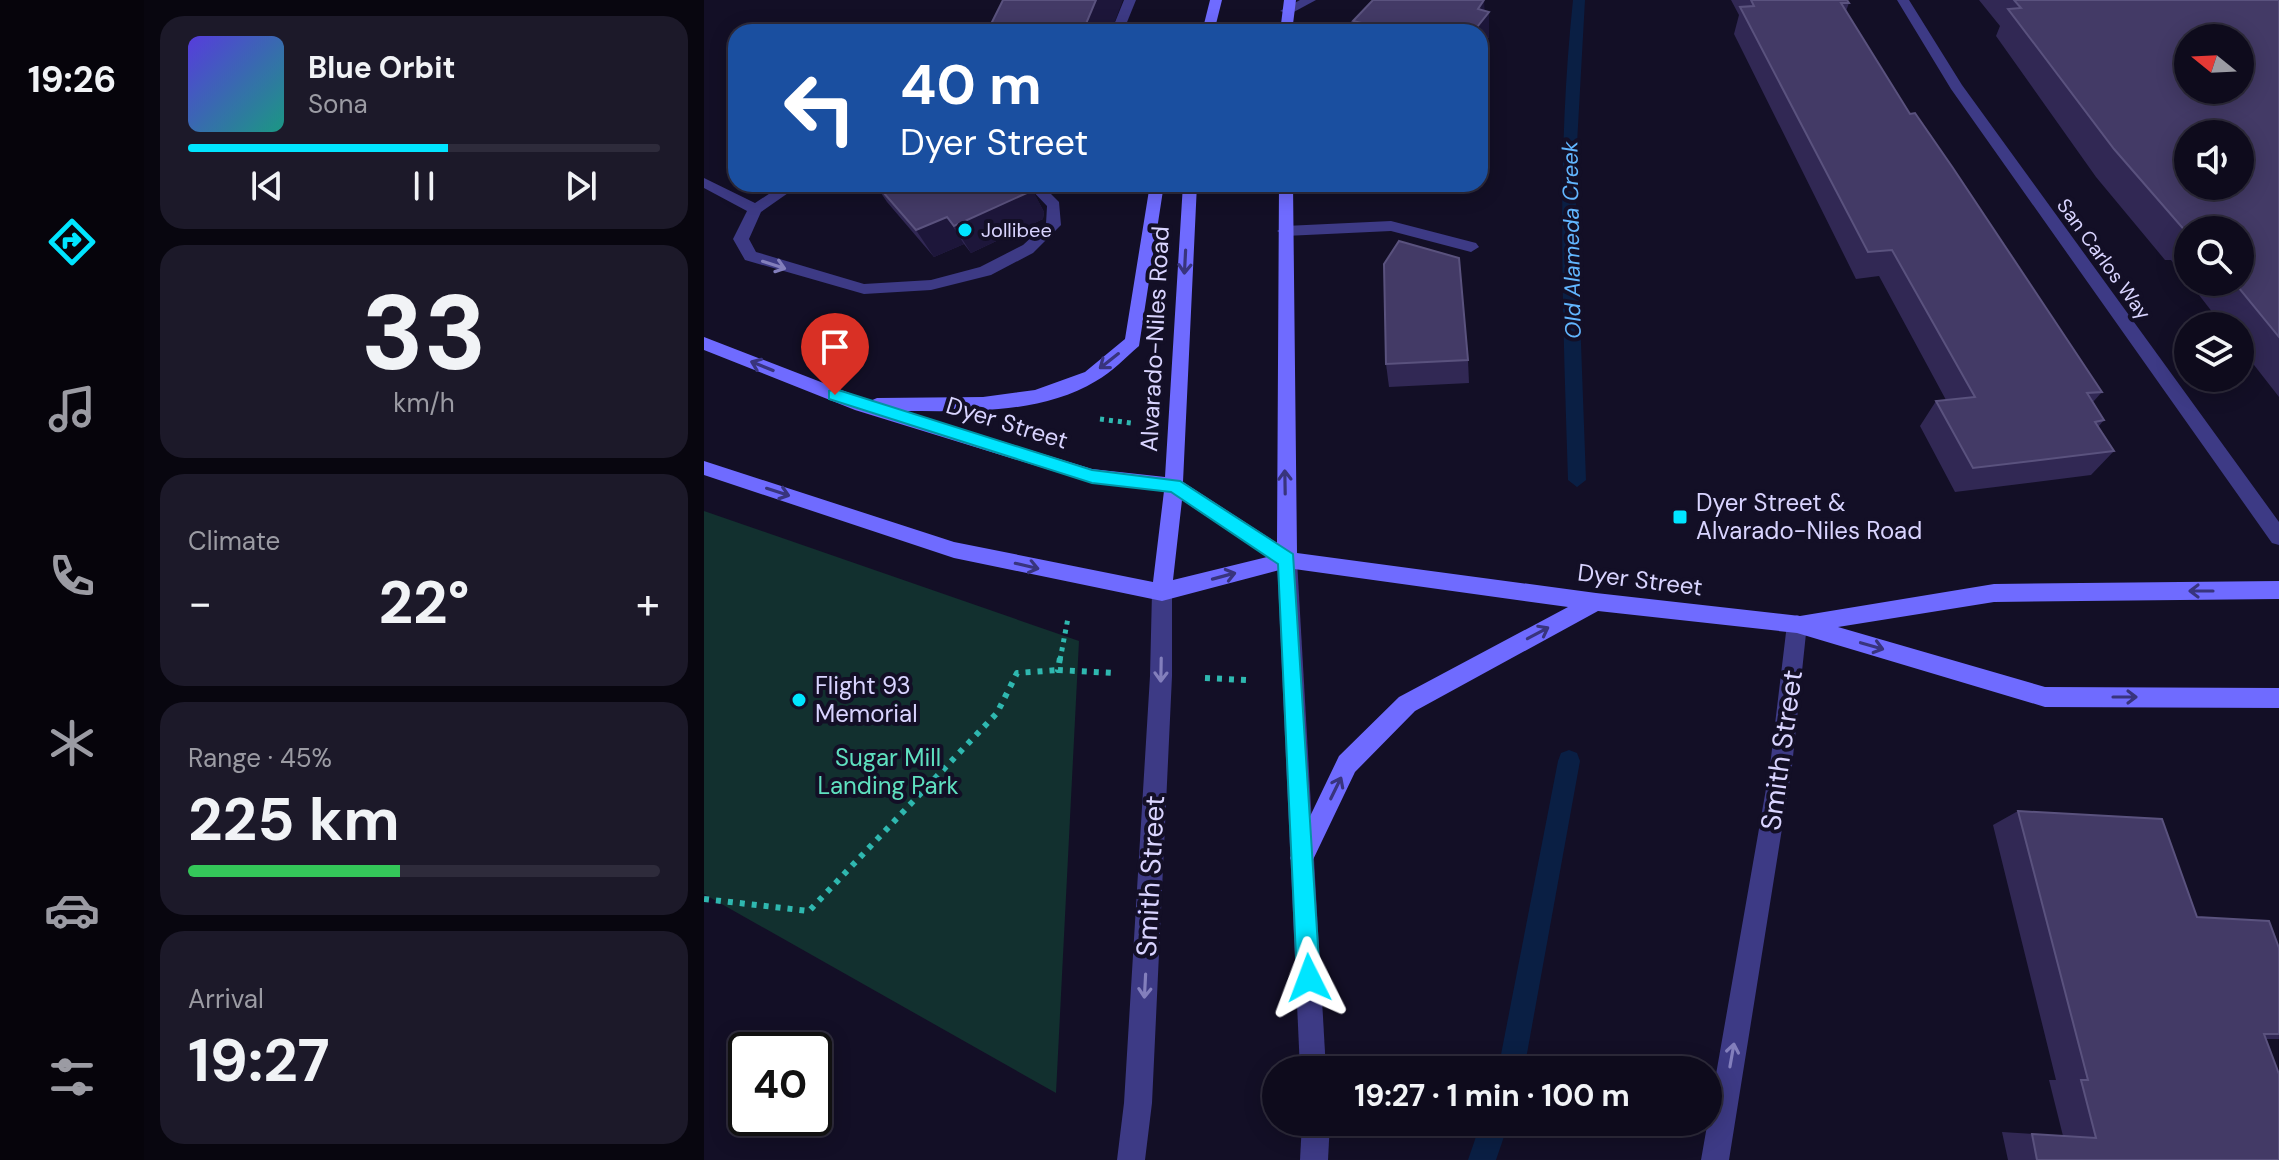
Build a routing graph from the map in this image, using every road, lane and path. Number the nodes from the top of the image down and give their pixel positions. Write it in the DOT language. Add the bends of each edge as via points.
graph roads {
  1 [pos="1130,0"];
  2 [pos="1216,0"];
  3 [pos="1310,0"];
  4 [pos="1903,0"];
  5 [pos="1288,5"];
  6 [pos="1120,24"];
  7 [pos="1210,24"];
  8 [pos="704,182"];
  9 [pos="782,192"];
  10 [pos="1041,192"];
  11 [pos="1156,192"];
  12 [pos="1190,192"];
  13 [pos="1286,192"];
  14 [pos="755,209"];
  15 [pos="1285,231"];
  16 [pos="1471,247"];
  17 [pos="704,343"];
  18 [pos="861,405"];
  19 [pos="1097,419"];
  20 [pos="1131,423"];
  21 [pos="704,468"];
  22 [pos="1174,485"];
  23 [pos="2279,537"];
  24 [pos="1287,560"];
  25 [pos="2279,590"];
  26 [pos="1162,592"];
  27 [pos="1596,602"];
  28 [pos="1797,624"];
  29 [pos="1058,670"];
  30 [pos="2279,698"];
  31 [pos="1302,858"];
  32 [pos="704,899"];
  33 [pos="1312,1056"];
  34 [pos="1315,1136"];
  35 [pos="1131,1160"];
  36 [pos="1314,1160"];
  37 [pos="1715,1160"];
  1 -- 6 [label="street"];
  2 -- 7 [label="main road"];
  3 -- 5 [label="street"];
  4 -- 23 [label="street, San Carlos Way" via="1956,86"];
  8 -- 14 [label="street"];
  9 -- 14 [label="street"];
  14 -- 10 [label="street, one-way" via="741,239 750,256 864,289 931,285 985,271 1028,249 1053,225 1054,205"];
  11 -- 18 [label="main road, one-way" via="1133,342 1085,379 996,402"];
  12 -- 22 [label="main road, Alvarado-Niles Road, one-way"];
  13 -- 15 [label="main road"];
  15 -- 16 [label="street" via="1391,226"];
  24 -- 15 [label="main road, one-way"];
  18 -- 17 [label="main road, Dyer Street, one-way"];
  18 -- 22 [label="main road, Dyer Street" via="1092,476"];
  19 -- 20 [label="path"];
  21 -- 26 [label="main road, Dyer Street, one-way" via="954,550"];
  22 -- 24 [label="main road, Dyer Street"];
  22 -- 26 [label="main road, Alvarado-Niles Road"];
  26 -- 24 [label="main road, Dyer Street, one-way"];
  24 -- 27 [label="main road, Dyer Street"];
  24 -- 31 [label="street"];
  25 -- 28 [label="main road, Dyer Street, one-way" via="1994,593"];
  26 -- 35 [label="street, Smith Street, one-way"];
  27 -- 28 [label="main road, Dyer Street"];
  31 -- 27 [label="main road, one-way" via="1347,764 1407,704"];
  28 -- 30 [label="main road, Dyer Street, one-way" via="2045,697"];
  37 -- 28 [label="street, Smith Street, one-way" via="1781,766"];
  29 -- 32 [label="path" via="1017,673 997,713 809,911"];
  31 -- 33 [label="street"];
  34 -- 36 [label="street"];
}
